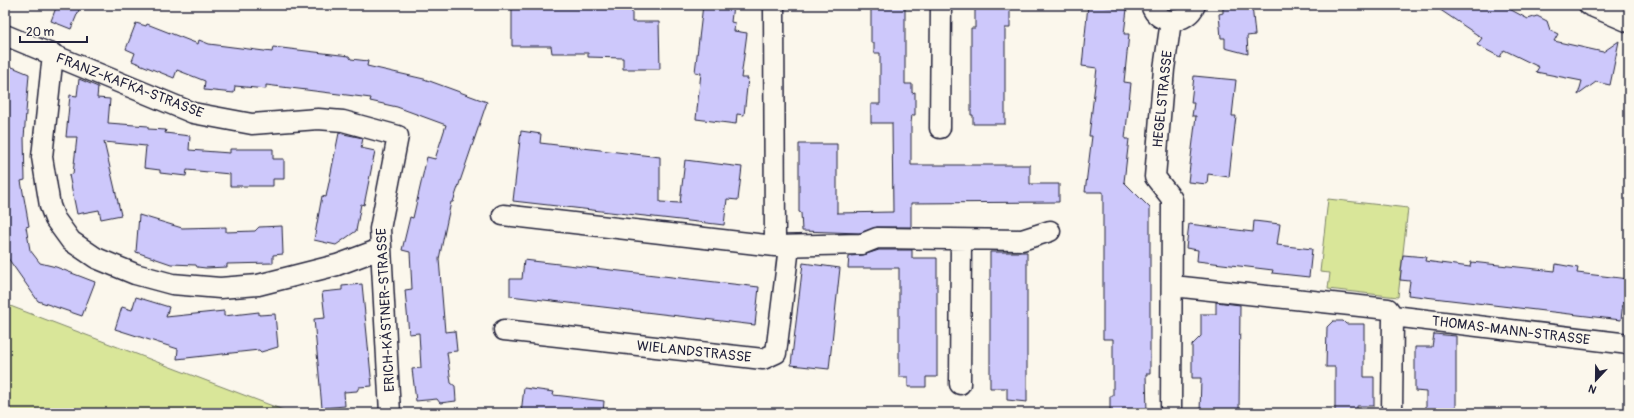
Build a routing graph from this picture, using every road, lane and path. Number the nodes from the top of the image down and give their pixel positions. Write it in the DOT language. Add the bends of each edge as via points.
graph roads {
  1 [pos="774,5"];
  2 [pos="941,5"];
  3 [pos="1151,5"];
  4 [pos="1195,5"];
  5 [pos="1589,5"];
  6 [pos="1171,21"];
  7 [pos="1629,22"];
  8 [pos="5,35"];
  9 [pos="53,54"];
  10 [pos="940,128"];
  11 [pos="398,136"];
  12 [pos="503,215"];
  13 [pos="1050,231"];
  14 [pos="961,240"];
  15 [pos="782,246"];
  16 [pos="380,249"];
  17 [pos="1173,286"];
  18 [pos="1393,316"];
  19 [pos="504,330"];
  20 [pos="1629,344"];
  21 [pos="960,384"];
  22 [pos="390,413"];
  23 [pos="1171,413"];
  24 [pos="1392,413"];
  1 -- 15 [label="street, WIELANDSTRASSE"];
  2 -- 10 [label="street"];
  3 -- 6 [label="street" via="1156,14"];
  4 -- 6 [label="street" via="1187,16"];
  5 -- 7 [label="street"];
  6 -- 17 [label="street, HEGELSTRASSE" via="1164,69 1155,177 1172,199"];
  8 -- 9 [label="street, FRANZ-KAFKA-STRASSE"];
  9 -- 11 [label="street, FRANZ-KAFKA-STRASSE" via="193,113 252,124 318,119 343,121"];
  9 -- 16 [label="street" via="42,157 50,206 55,219 72,241 96,258 135,274 172,284 220,288 258,285 337,265"];
  11 -- 16 [label="street, ERICH-KÄSTNER-STRASSE" via="380,229"];
  12 -- 15 [label="street"];
  13 -- 14 [label="street" via="1022,240"];
  14 -- 15 [label="street" via="877,238 862,244"];
  14 -- 21 [label="street"];
  15 -- 19 [label="street, WIELANDSTRASSE" via="776,353 764,359"];
  16 -- 22 [label="street, ERICH-KÄSTNER-STRASSE"];
  17 -- 18 [label="street, THOMAS-MANN-STRASSE" via="1388,309"];
  17 -- 23 [label="street"];
  18 -- 20 [label="street, THOMAS-MANN-STRASSE"];
  18 -- 24 [label="street"];
}
